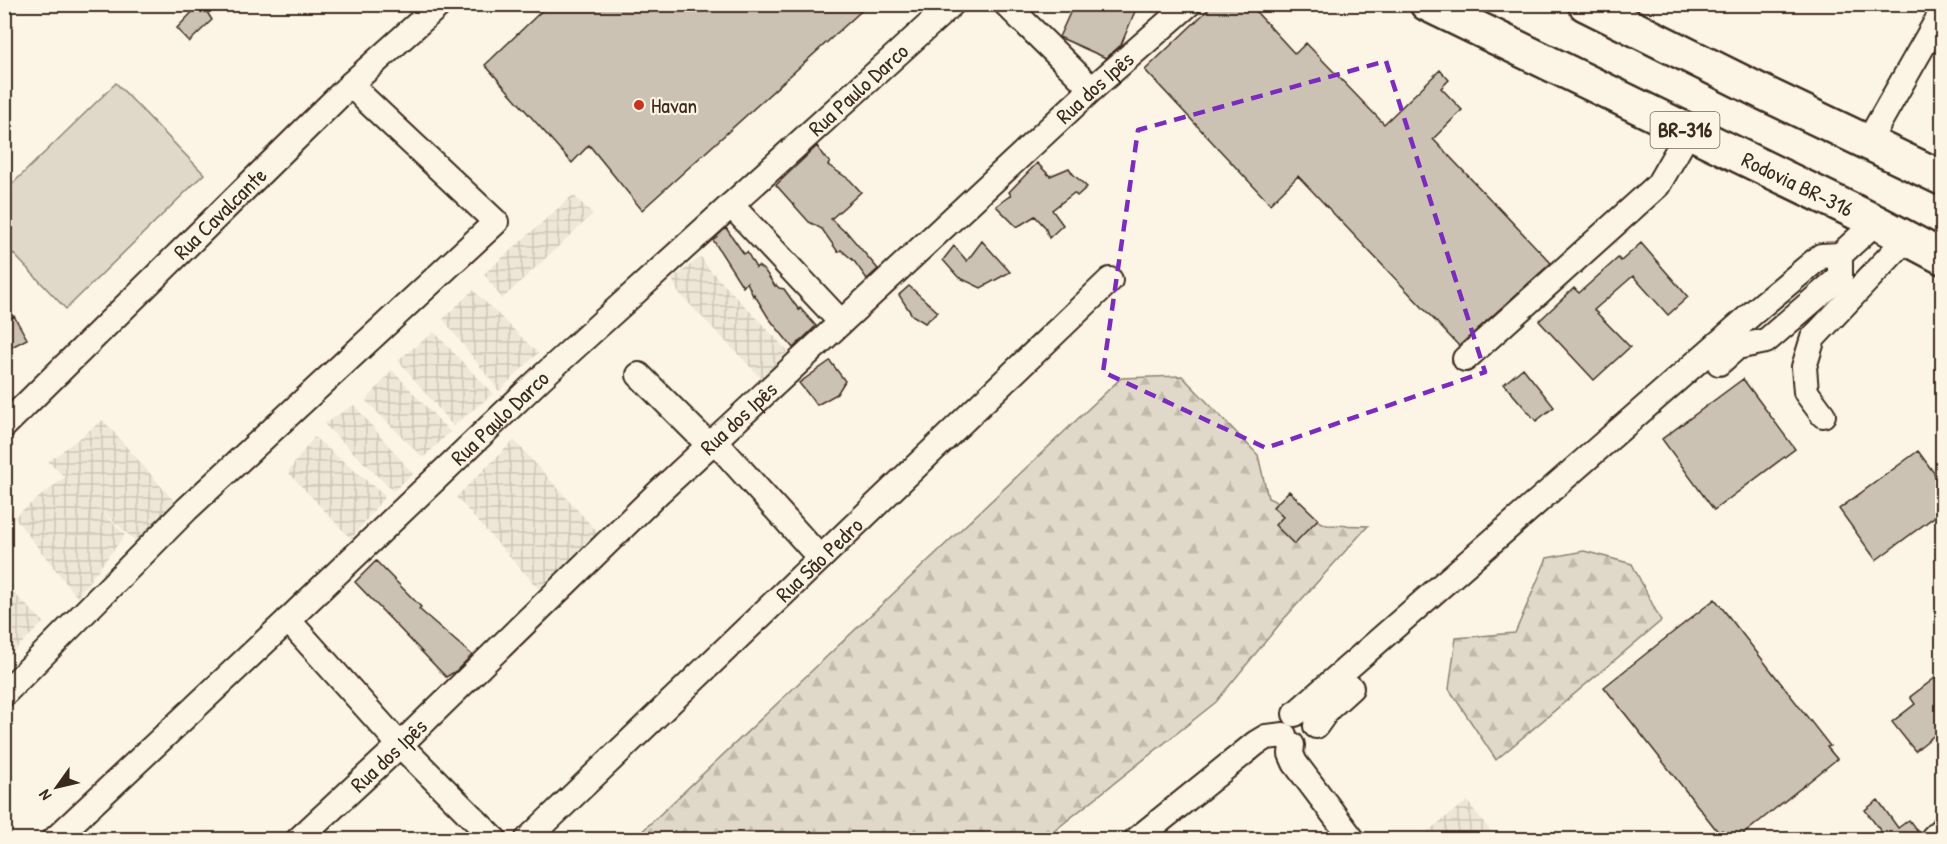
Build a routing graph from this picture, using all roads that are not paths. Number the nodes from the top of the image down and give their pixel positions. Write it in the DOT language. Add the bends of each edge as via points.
graph roads {
  1 [pos="440,4"];
  2 [pos="952,4"];
  3 [pos="1006,4"];
  4 [pos="1189,4"];
  5 [pos="1427,4"];
  6 [pos="1585,4"];
  7 [pos="1942,12"];
  8 [pos="351,84"];
  9 [pos="1092,89"];
  10 [pos="1689,131"];
  11 [pos="1868,142"];
  12 [pos="1942,178"];
  13 [pos="731,205"];
  14 [pos="1876,222"];
  15 [pos="1907,238"];
  16 [pos="1840,255"];
  17 [pos="1942,257"];
  18 [pos="1793,279"];
  19 [pos="1110,280"];
  20 [pos="1812,302"];
  21 [pos="841,322"];
  22 [pos="1733,341"];
  23 [pos="1465,359"];
  24 [pos="639,375"];
  25 [pos="1823,415"];
  26 [pos="4,426"];
  27 [pos="711,443"];
  28 [pos="820,558"];
  29 [pos="288,620"];
  30 [pos="4,694"];
  31 [pos="1297,730"];
  32 [pos="400,745"];
  33 [pos="1162,831"];
  34 [pos="1942,833"];
  35 [pos="54,840"];
  36 [pos="298,840"];
  37 [pos="495,840"];
  38 [pos="527,840"];
  39 [pos="1136,840"];
  40 [pos="1353,840"];
  41 [pos="1935,840"];
  1 -- 8 [label="street, Rua Cavalcante"];
  2 -- 13 [label="street, Rua Paulo Darco"];
  3 -- 9 [label="street"];
  4 -- 9 [label="street, Rua dos Ipês"];
  5 -- 10 [label="highway, Rodovia BR-316 / BR-316"];
  6 -- 11 [label="highway"];
  7 -- 11 [label="street"];
  8 -- 26 [label="street, Rua Cavalcante"];
  8 -- 30 [label="street" via="496,222 187,510"];
  9 -- 21 [label="street, Rua dos Ipês"];
  10 -- 14 [label="highway, Rodovia BR-316 / BR-316"];
  10 -- 23 [label="street" via="1658,185"];
  11 -- 12 [label="highway"];
  13 -- 21 [label="street"];
  13 -- 29 [label="street, Rua Paulo Darco" via="542,377"];
  14 -- 15 [label="highway, Rodovia BR-316 / BR-316"];
  14 -- 16 [label="street"];
  15 -- 17 [label="highway, Rodovia BR-316 / BR-316"];
  15 -- 25 [label="street" via="1813,338 1804,367 1806,393"];
  16 -- 18 [label="street" via="1821,256"];
  16 -- 20 [label="street" via="1840,278"];
  18 -- 20 [label="street"];
  18 -- 22 [label="street"];
  19 -- 28 [label="street, Rua São Pedro"];
  20 -- 22 [label="street" via="1766,341"];
  21 -- 27 [label="street, Rua dos Ipês"];
  22 -- 31 [label="street"];
  24 -- 27 [label="street"];
  27 -- 28 [label="street"];
  27 -- 32 [label="street, Rua dos Ipês"];
  28 -- 38 [label="street, Rua São Pedro"];
  29 -- 32 [label="street"];
  29 -- 35 [label="street, Rua Paulo Darco"];
  31 -- 33 [label="street" via="1256,743"];
  31 -- 40 [label="street" via="1291,754 1294,763"];
  32 -- 36 [label="street, Rua dos Ipês"];
  32 -- 37 [label="street"];
  33 -- 39 [label="street"];
  34 -- 41 [label="main road"];
}
